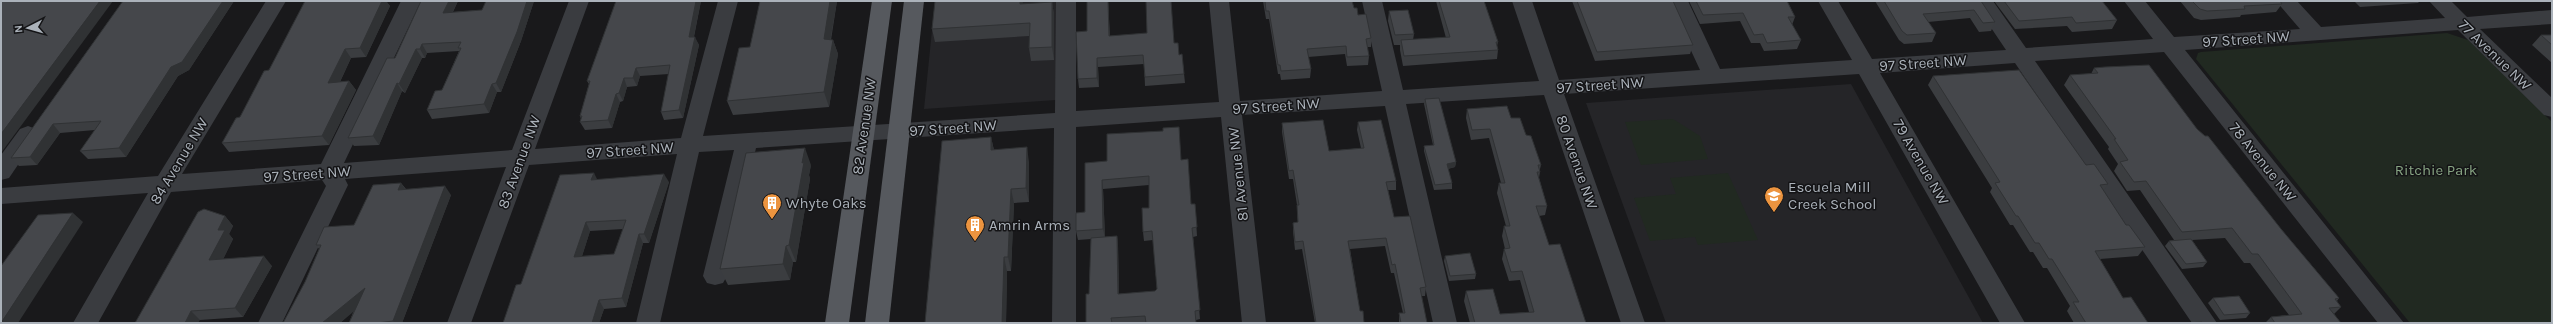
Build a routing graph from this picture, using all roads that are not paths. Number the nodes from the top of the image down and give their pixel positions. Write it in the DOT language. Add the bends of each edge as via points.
graph roads {
  1 [pos="276,1"];
  2 [pos="411,1"];
  3 [pos="579,1"];
  4 [pos="728,1"];
  5 [pos="882,1"];
  6 [pos="914,1"];
  7 [pos="1066,1"];
  8 [pos="1219,1"];
  9 [pos="1372,1"];
  10 [pos="1522,1"];
  11 [pos="1678,1"];
  12 [pos="1828,1"];
  13 [pos="1983,1"];
  14 [pos="2134,1"];
  15 [pos="2286,1"];
  16 [pos="2439,1"];
  17 [pos="2552,17"];
  18 [pos="2462,24"];
  19 [pos="2316,34"];
  20 [pos="2169,45"];
  21 [pos="2021,56"];
  22 [pos="1866,67"];
  23 [pos="1712,77"];
  24 [pos="1551,88"];
  25 [pos="1394,98"];
  26 [pos="1231,110"];
  27 [pos="2552,110"];
  28 [pos="42,115"];
  29 [pos="1064,121"];
  30 [pos="898,131"];
  31 [pos="863,134"];
  32 [pos="747,141"];
  33 [pos="690,146"];
  34 [pos="520,158"];
  35 [pos="1,172"];
  36 [pos="328,172"];
  37 [pos="164,185"];
  38 [pos="1,196"];
  39 [pos="715,276"];
  40 [pos="85,323"];
  41 [pos="270,323"];
  42 [pos="459,323"];
  43 [pos="648,323"];
  44 [pos="837,323"];
  45 [pos="877,323"];
  46 [pos="1064,323"];
  47 [pos="1254,323"];
  48 [pos="1445,323"];
  49 [pos="1633,323"];
  50 [pos="2014,323"];
  51 [pos="2205,323"];
  52 [pos="2392,323"];
  1 -- 37 [label="street, 84 Avenue NW"];
  2 -- 36 [label="street"];
  3 -- 34 [label="street, 83 Avenue NW"];
  4 -- 33 [label="street"];
  5 -- 31 [label="main road, 82 Avenue NW"];
  6 -- 30 [label="main road"];
  7 -- 29 [label="street"];
  8 -- 26 [label="street, 81 Avenue NW"];
  9 -- 25 [label="street"];
  10 -- 24 [label="street, 80 Avenue NW"];
  11 -- 23 [label="street"];
  12 -- 22 [label="street, 79 Avenue NW"];
  13 -- 21 [label="street"];
  14 -- 20 [label="street, 78 Avenue NW"];
  15 -- 19 [label="street"];
  16 -- 18 [label="street, 77 Avenue NW"];
  17 -- 18 [label="street, 97 Street NW"];
  18 -- 19 [label="street, 97 Street NW"];
  18 -- 27 [label="street, 77 Avenue NW"];
  19 -- 20 [label="street, 97 Street NW"];
  20 -- 21 [label="street, 97 Street NW"];
  20 -- 52 [label="street, 78 Avenue NW"];
  21 -- 22 [label="street, 97 Street NW"];
  21 -- 51 [label="street"];
  22 -- 23 [label="street, 97 Street NW"];
  22 -- 50 [label="street, 79 Avenue NW"];
  23 -- 24 [label="street, 97 Street NW"];
  24 -- 25 [label="street, 97 Street NW"];
  24 -- 49 [label="street, 80 Avenue NW"];
  25 -- 26 [label="street, 97 Street NW"];
  25 -- 48 [label="street"];
  26 -- 29 [label="street, 97 Street NW"];
  26 -- 47 [label="street, 81 Avenue NW"];
  28 -- 35 [label="street"];
  29 -- 30 [label="street, 97 Street NW"];
  29 -- 46 [label="street"];
  30 -- 31 [label="street, 97 Street NW"];
  30 -- 45 [label="main road"];
  31 -- 32 [label="street, 97 Street NW"];
  31 -- 44 [label="main road, 82 Avenue NW"];
  32 -- 33 [label="street, 97 Street NW"];
  32 -- 39 [label="street"];
  33 -- 34 [label="street, 97 Street NW"];
  33 -- 43 [label="street"];
  34 -- 36 [label="street, 97 Street NW"];
  34 -- 42 [label="street, 83 Avenue NW"];
  36 -- 37 [label="street, 97 Street NW"];
  36 -- 41 [label="street" via="337,185"];
  37 -- 38 [label="street, 97 Street NW"];
  37 -- 40 [label="street, 84 Avenue NW"];
}
